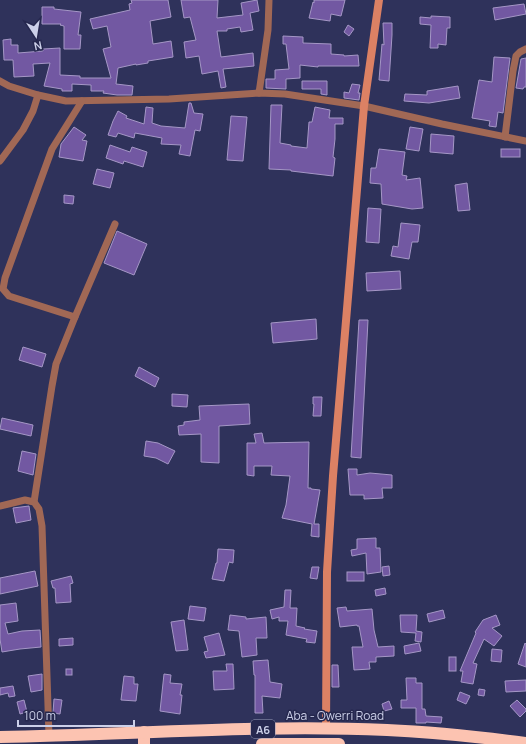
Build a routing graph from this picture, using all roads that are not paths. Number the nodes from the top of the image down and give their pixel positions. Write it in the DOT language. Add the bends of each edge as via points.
graph roads {
  1 [pos="268,0"];
  2 [pos="379,0"];
  3 [pos="526,49"];
  4 [pos="0,81"];
  5 [pos="259,93"];
  6 [pos="38,95"];
  7 [pos="82,101"];
  8 [pos="364,106"];
  9 [pos="505,137"];
  10 [pos="526,141"];
  11 [pos="0,161"];
  12 [pos="115,224"];
  13 [pos="75,317"];
  14 [pos="34,502"];
  15 [pos="0,506"];
  16 [pos="326,728"];
  17 [pos="144,732"];
  18 [pos="0,736"];
  19 [pos="49,736"];
  20 [pos="526,743"];
  21 [pos="144,744"];
  22 [pos="262,744"];
  23 [pos="326,744"];
  24 [pos="339,744"];
  1 -- 5 [label="street" via="268,30"];
  2 -- 8 [label="street"];
  3 -- 9 [label="street" via="516,56"];
  4 -- 6 [label="street"];
  5 -- 7 [label="street" via="169,100"];
  5 -- 8 [label="street" via="285,94"];
  6 -- 7 [label="street" via="66,101"];
  6 -- 11 [label="street" via="23,130"];
  7 -- 13 [label="street" via="52,149 3,289 9,296"];
  8 -- 9 [label="street"];
  8 -- 16 [label="street" via="328,544"];
  9 -- 10 [label="street"];
  12 -- 13 [label="street"];
  13 -- 14 [label="street" via="56,364"];
  14 -- 15 [label="street" via="25,500"];
  14 -- 19 [label="street" via="39,509 42,526"];
  16 -- 17 [label="highway, Aba - Owerri Road / A6"];
  16 -- 20 [label="highway, Aba - Owerri Road / A6" via="434,733"];
  17 -- 19 [label="highway, Aba - Owerri Road / A6"];
  17 -- 21 [label="highway"];
  18 -- 19 [label="highway, Aba - Owerri Road / A6"];
  22 -- 23 [label="highway, A6"];
  23 -- 24 [label="highway, A6"];
}
